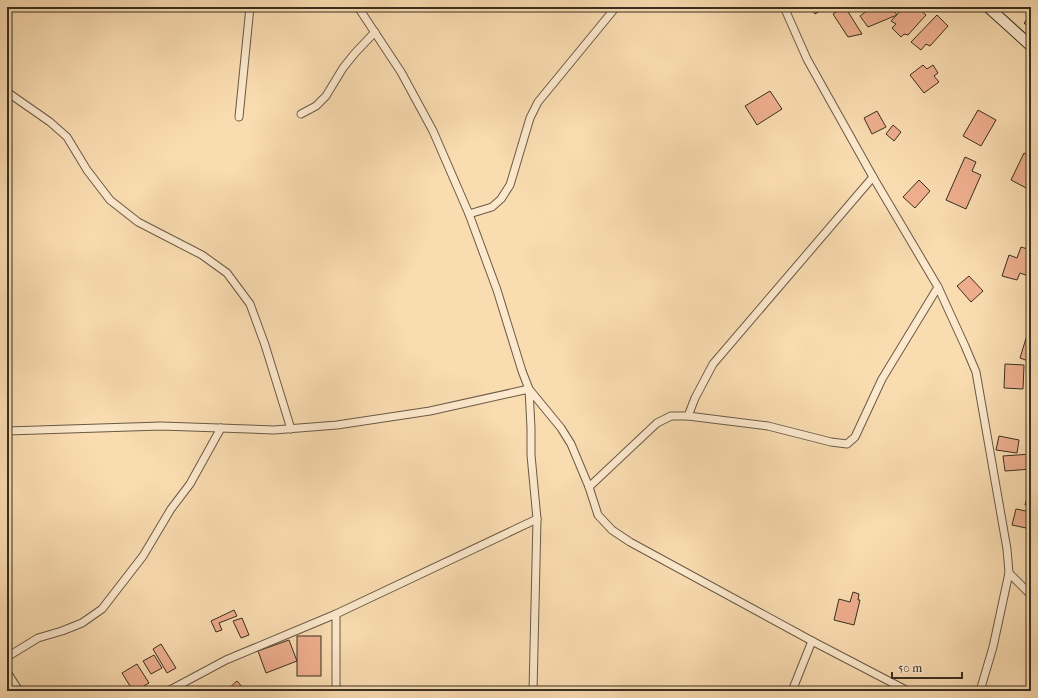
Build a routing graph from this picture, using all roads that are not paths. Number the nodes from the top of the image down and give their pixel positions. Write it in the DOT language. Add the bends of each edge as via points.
graph roads {
  1 [pos="250,7"];
  2 [pos="358,7"];
  3 [pos="616,7"];
  4 [pos="784,7"];
  5 [pos="988,7"];
  6 [pos="375,32"];
  7 [pos="1031,46"];
  8 [pos="7,92"];
  9 [pos="301,114"];
  10 [pos="239,117"];
  11 [pos="873,177"];
  12 [pos="469,214"];
  13 [pos="938,287"];
  14 [pos="529,389"];
  15 [pos="688,416"];
  16 [pos="221,428"];
  17 [pos="291,429"];
  18 [pos="7,431"];
  19 [pos="589,487"];
  20 [pos="536,519"];
  21 [pos="1009,573"];
  22 [pos="1031,595"];
  23 [pos="336,614"];
  24 [pos="812,641"];
  25 [pos="7,657"];
  26 [pos="7,672"];
  27 [pos="19,691"];
  28 [pos="168,691"];
  29 [pos="336,691"];
  30 [pos="534,691"];
  31 [pos="792,691"];
  32 [pos="908,691"];
  33 [pos="980,691"];
  1 -- 10 [label="street"];
  2 -- 6 [label="street"];
  3 -- 12 [label="street" via="538,102 530,118 510,185 501,199 492,207"];
  4 -- 11 [label="street" via="807,59"];
  5 -- 7 [label="main road"];
  6 -- 9 [label="street" via="355,52 326,96 316,106"];
  6 -- 12 [label="street" via="401,72 433,131"];
  8 -- 17 [label="street" via="67,137 87,170 110,200 138,222 202,255 227,273 250,304"];
  11 -- 13 [label="street"];
  11 -- 15 [label="street" via="713,364"];
  12 -- 14 [label="street"];
  13 -- 15 [label="street" via="882,380 855,437 847,444 768,426"];
  13 -- 21 [label="street" via="976,372"];
  14 -- 17 [label="street" via="430,411"];
  14 -- 19 [label="street" via="571,444"];
  14 -- 20 [label="street"];
  15 -- 19 [label="street" via="671,416 657,423"];
  16 -- 17 [label="street"];
  16 -- 18 [label="street" via="160,426"];
  16 -- 25 [label="street" via="190,484 171,509 143,556 102,609 82,623 38,638"];
  19 -- 24 [label="street" via="598,515 612,530"];
  20 -- 23 [label="street"];
  20 -- 30 [label="street"];
  21 -- 22 [label="street"];
  21 -- 33 [label="street" via="993,647"];
  23 -- 28 [label="street" via="226,660"];
  23 -- 29 [label="street"];
  24 -- 31 [label="street"];
  24 -- 32 [label="street"];
  26 -- 27 [label="street"];
}
